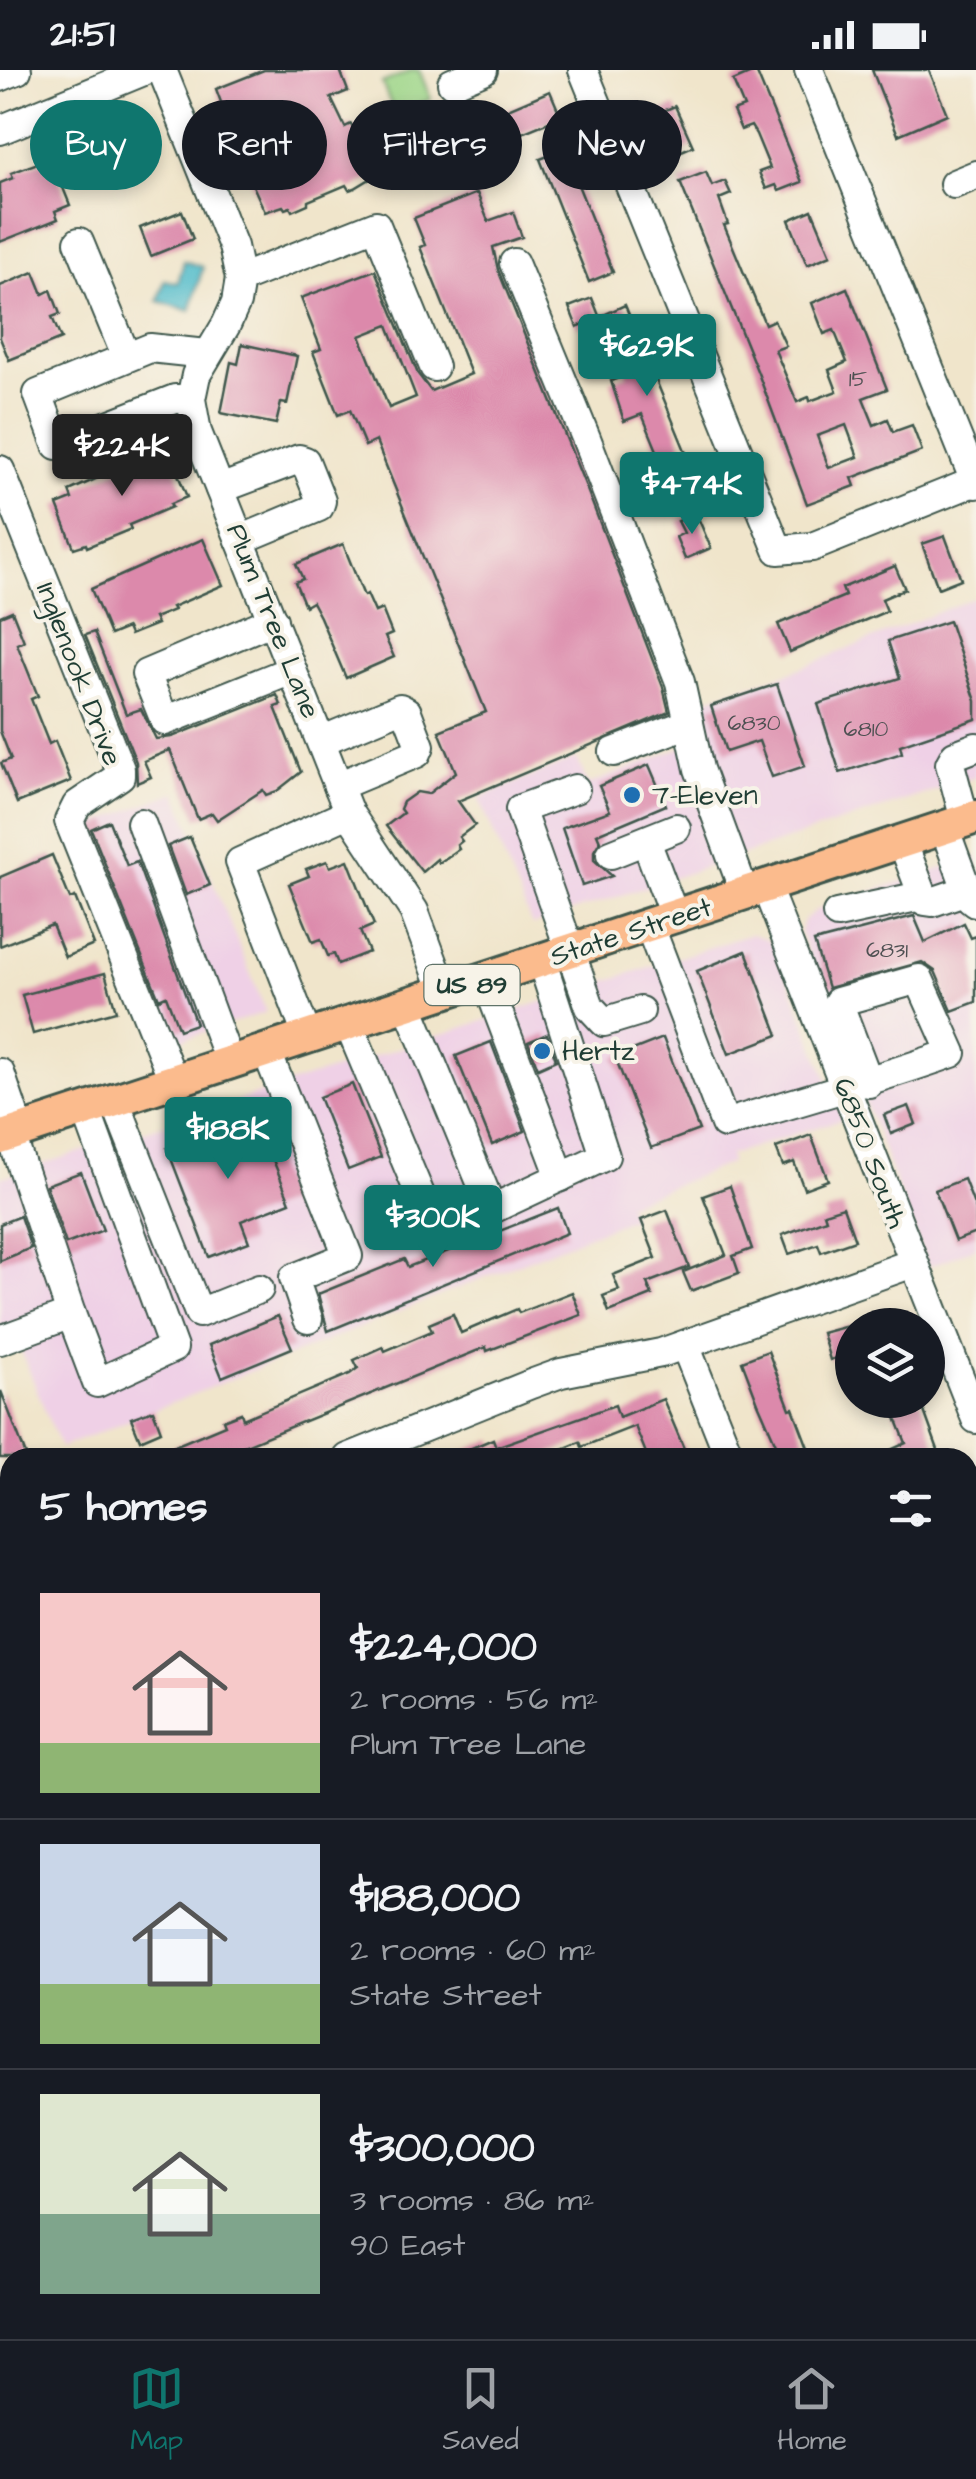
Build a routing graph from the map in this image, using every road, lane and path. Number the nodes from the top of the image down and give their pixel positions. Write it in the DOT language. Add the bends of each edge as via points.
graph roads {
  1 [pos="17,70"];
  2 [pos="146,70"];
  3 [pos="162,70"];
  4 [pos="483,70"];
  5 [pos="583,70"];
  6 [pos="809,70"];
  7 [pos="0,77"];
  8 [pos="452,83"];
  9 [pos="0,130"];
  10 [pos="79,242"];
  11 [pos="514,264"];
  12 [pos="240,279"];
  13 [pos="206,354"];
  14 [pos="126,356"];
  15 [pos="434,367"];
  16 [pos="191,400"];
  17 [pos="0,470"];
  18 [pos="976,482"];
  19 [pos="220,489"];
  20 [pos="240,540"];
  21 [pos="273,620"];
  22 [pos="292,670"];
  23 [pos="689,723"];
  24 [pos="321,740"];
  25 [pos="976,748"];
  26 [pos="614,752"];
  27 [pos="338,786"];
  28 [pos="575,788"];
  29 [pos="349,813"];
  30 [pos="962,821"];
  31 [pos="141,822"];
  32 [pos="676,828"];
  33 [pos="646,841"];
  34 [pos="902,841"];
  35 [pos="611,854"];
  36 [pos="755,891"];
  37 [pos="921,896"];
  38 [pos="972,896"];
  39 [pos="837,914"];
  40 [pos="662,922"];
  41 [pos="556,957"];
  42 [pos="486,980"];
  43 [pos="444,994"];
  44 [pos="408,1006"];
  45 [pos="640,1011"];
  46 [pos="350,1025"];
  47 [pos="308,1038"];
  48 [pos="267,1052"];
  49 [pos="230,1064"];
  50 [pos="0,1073"];
  51 [pos="174,1082"];
  52 [pos="856,1084"];
  53 [pos="101,1106"];
  54 [pos="10,1135"];
  55 [pos="562,1177"];
  56 [pos="492,1209"];
  57 [pos="913,1262"];
  58 [pos="259,1289"];
  59 [pos="71,1314"];
  60 [pos="308,1319"];
  61 [pos="0,1340"];
  62 [pos="685,1345"];
  63 [pos="976,1419"];
  64 [pos="398,1448"];
  65 [pos="726,1448"];
  1 -- 7 [label="street"];
  2 -- 9 [label="street"];
  3 -- 12 [label="street"];
  4 -- 8 [label="street"];
  5 -- 18 [label="street" via="778,550 812,547"];
  6 -- 18 [label="street"];
  10 -- 14 [label="street"];
  11 -- 23 [label="street, 6850 South" via="680,682"];
  12 -- 13 [label="street" via="226,326"];
  12 -- 15 [label="street" via="376,225"];
  13 -- 14 [label="street" via="150,348"];
  13 -- 16 [label="street"];
  14 -- 16 [label="street" via="38,394 56,445 174,399"];
  16 -- 19 [label="street, Plum Tree Lane"];
  17 -- 51 [label="street, Inglenook Drive" via="120,769 69,821"];
  19 -- 20 [label="street, Plum Tree Lane"];
  19 -- 20 [label="street" via="299,458 321,502"];
  20 -- 21 [label="street, Plum Tree Lane"];
  21 -- 22 [label="street, Plum Tree Lane"];
  21 -- 22 [label="street" via="146,674 164,721"];
  22 -- 24 [label="street, Plum Tree Lane"];
  23 -- 26 [label="street"];
  23 -- 36 [label="street, 6850 South" via="699,768"];
  24 -- 27 [label="street, Plum Tree Lane"];
  24 -- 27 [label="street" via="400,708 420,746"];
  25 -- 30 [label="street" via="955,755 950,764"];
  27 -- 29 [label="street, Plum Tree Lane"];
  28 -- 41 [label="street" via="520,809"];
  29 -- 43 [label="street, Plum Tree Lane" via="414,911"];
  29 -- 47 [label="street" via="240,862"];
  30 -- 34 [label="main road, State Street / US 89"];
  30 -- 38 [label="street"];
  31 -- 49 [label="street"];
  32 -- 33 [label="street"];
  33 -- 35 [label="street"];
  33 -- 40 [label="street"];
  34 -- 36 [label="main road, State Street / US 89"];
  34 -- 37 [label="street"];
  36 -- 40 [label="main road, State Street / US 89"];
  36 -- 52 [label="street, 6850 South"];
  37 -- 38 [label="street" via="932,902"];
  37 -- 39 [label="street"];
  40 -- 41 [label="main road, State Street / US 89"];
  40 -- 52 [label="street" via="725,1124"];
  41 -- 42 [label="main road, State Street / US 89"];
  41 -- 45 [label="street" via="604,1022"];
  41 -- 55 [label="street" via="605,1156"];
  42 -- 43 [label="main road, State Street / US 89"];
  42 -- 55 [label="street"];
  43 -- 44 [label="main road, State Street / US 89"];
  44 -- 46 [label="main road, State Street / US 89"];
  44 -- 56 [label="street"];
  46 -- 47 [label="main road, State Street / US 89"];
  46 -- 56 [label="street" via="438,1235"];
  47 -- 48 [label="main road, State Street / US 89"];
  48 -- 49 [label="main road, State Street / US 89"];
  48 -- 60 [label="street" via="348,1256 294,1278"];
  49 -- 51 [label="main road, State Street / US 89"];
  50 -- 54 [label="street"];
  51 -- 53 [label="main road, State Street / US 89"];
  52 -- 57 [label="street, 6850 South"];
  53 -- 54 [label="main road, State Street / US 89"];
  53 -- 58 [label="street" via="199,1313"];
  53 -- 59 [label="street" via="173,1348 97,1383"];
  54 -- 59 [label="street"];
  55 -- 56 [label="street"];
  57 -- 62 [label="street"];
  57 -- 63 [label="street, 6850 South"];
  59 -- 61 [label="street"];
  62 -- 64 [label="street" via="561,1373"];
  62 -- 65 [label="street"];
}
